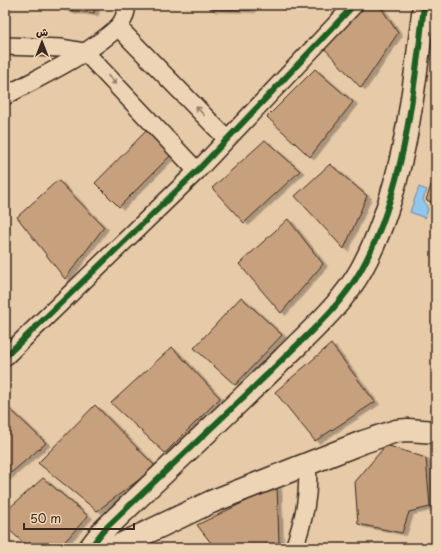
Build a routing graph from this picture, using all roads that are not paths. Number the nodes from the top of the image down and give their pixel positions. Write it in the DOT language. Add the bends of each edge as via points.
graph roads {
  1 [pos="127,5"];
  2 [pos="354,5"];
  3 [pos="424,5"];
  4 [pos="118,27"];
  5 [pos="5,46"];
  6 [pos="85,52"];
  7 [pos="5,96"];
  8 [pos="227,139"];
  9 [pos="197,171"];
  10 [pos="5,357"];
  11 [pos="436,432"];
  12 [pos="307,464"];
  13 [pos="90,548"];
  14 [pos="114,548"];
  15 [pos="294,548"];
  1 -- 4 [label="street"];
  2 -- 8 [label="street"];
  3 -- 13 [label="street" via="411,104 399,166 380,229 360,272 328,313 241,401 104,530"];
  4 -- 6 [label="street"];
  8 -- 4 [label="street, one-way"];
  5 -- 6 [label="street" via="62,48"];
  6 -- 7 [label="street"];
  6 -- 9 [label="street, one-way"];
  8 -- 9 [label="street"];
  9 -- 10 [label="street"];
  11 -- 12 [label="street" via="396,432"];
  12 -- 14 [label="street" via="205,505"];
  12 -- 15 [label="street" via="307,503"];
}
